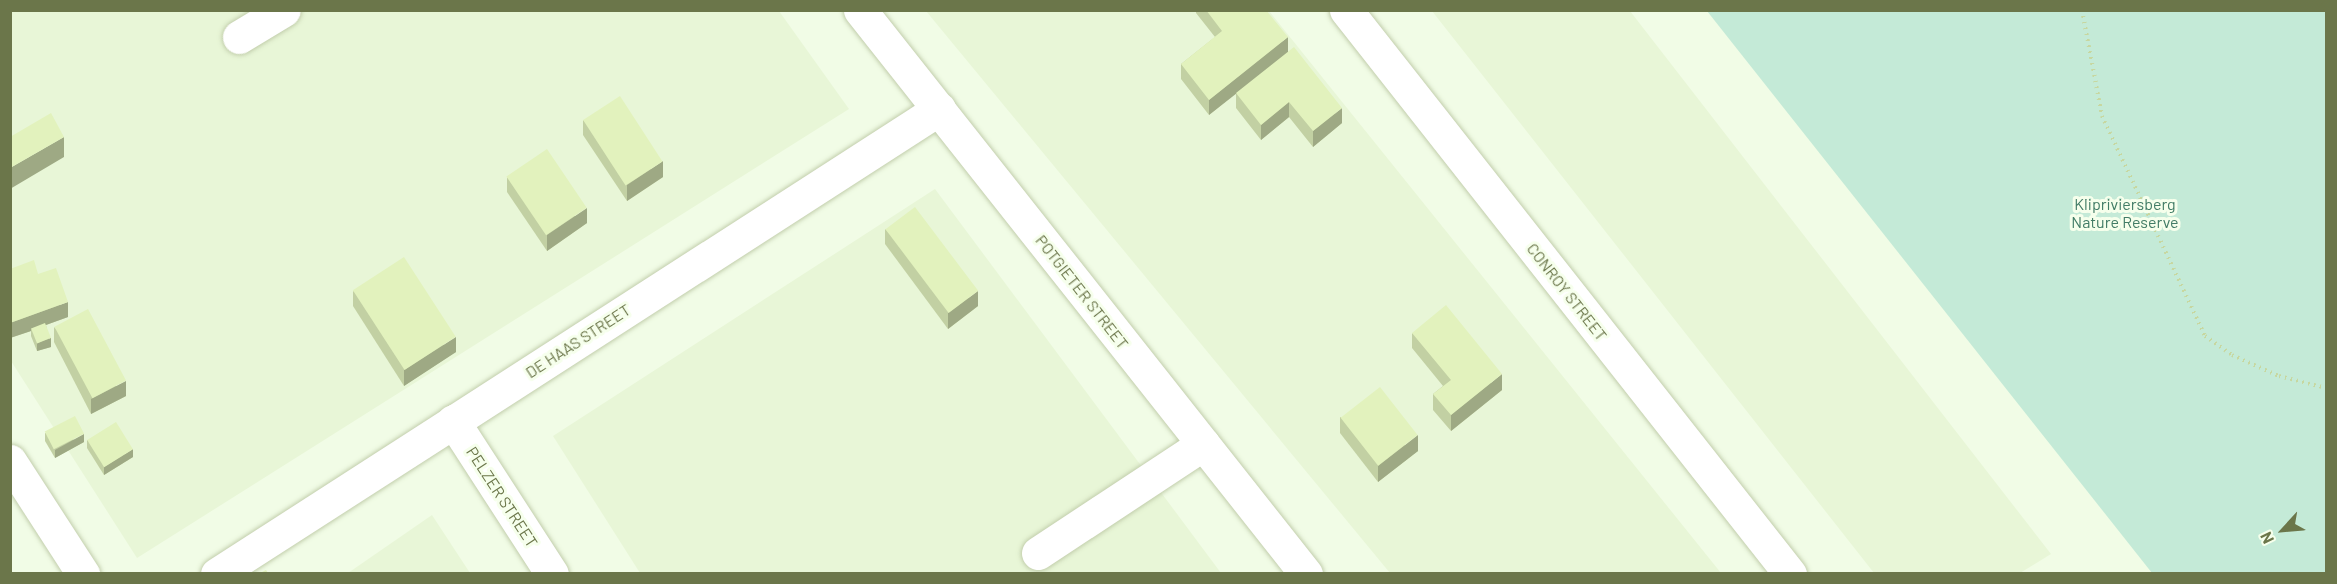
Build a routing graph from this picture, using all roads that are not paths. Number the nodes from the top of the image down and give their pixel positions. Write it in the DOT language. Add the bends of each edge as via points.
graph roads {
  1 [pos="284,10"];
  2 [pos="860,10"];
  3 [pos="1346,10"];
  4 [pos="239,37"];
  5 [pos="939,109"];
  6 [pos="453,421"];
  7 [pos="1203,444"];
  8 [pos="10,461"];
  9 [pos="1038,553"];
  10 [pos="83,573"];
  11 [pos="217,573"];
  12 [pos="552,573"];
  13 [pos="1306,573"];
  14 [pos="1790,573"];
  1 -- 4 [label="street"];
  2 -- 5 [label="street, POTGIETER STREET"];
  3 -- 14 [label="street, CONROY STREET"];
  5 -- 6 [label="street, DE HAAS STREET"];
  5 -- 7 [label="street, POTGIETER STREET"];
  6 -- 11 [label="street, DE HAAS STREET"];
  6 -- 12 [label="street, PELZER STREET"];
  7 -- 9 [label="street"];
  7 -- 13 [label="street, POTGIETER STREET"];
  8 -- 10 [label="street"];
}
